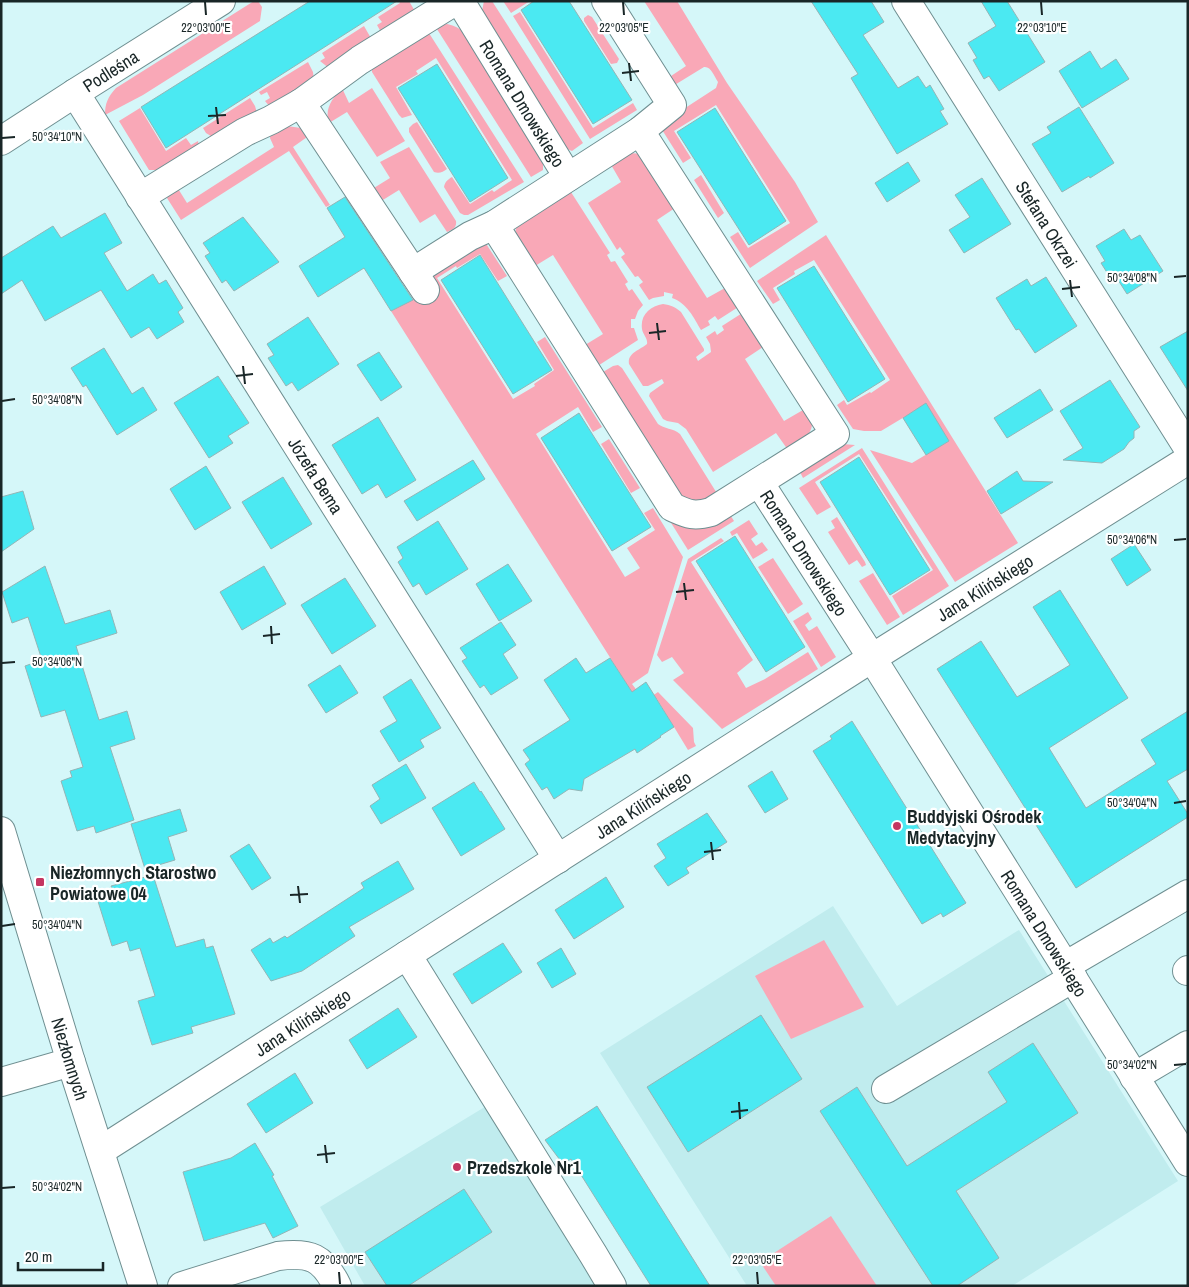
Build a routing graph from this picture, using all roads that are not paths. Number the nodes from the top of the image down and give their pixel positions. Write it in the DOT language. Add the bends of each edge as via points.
graph roads {
  1 [pos="221,1"];
  2 [pos="455,1"];
  3 [pos="460,1"];
  4 [pos="606,1"];
  5 [pos="906,1"];
  6 [pos="75,93"];
  7 [pos="301,103"];
  8 [pos="640,131"];
  9 [pos="1,141"];
  10 [pos="568,177"];
  11 [pos="140,197"];
  12 [pos="494,225"];
  13 [pos="1188,448"];
  14 [pos="1188,460"];
  15 [pos="759,482"];
  16 [pos="872,658"];
  17 [pos="1,830"];
  18 [pos="558,859"];
  19 [pos="1188,894"];
  20 [pos="407,955"];
  21 [pos="1069,972"];
  22 [pos="1188,1045"];
  23 [pos="72,1062"];
  24 [pos="1134,1077"];
  25 [pos="1,1082"];
  26 [pos="886,1089"];
  27 [pos="100,1151"];
  28 [pos="1188,1162"];
  29 [pos="143,1286"];
  30 [pos="182,1286"];
  31 [pos="337,1286"];
  32 [pos="612,1286"];
  1 -- 6 [label="street, Podleśna"];
  2 -- 7 [label="street" via="360,60"];
  3 -- 10 [label="street, Romana Dmowskiego"];
  4 -- 8 [label="street" via="672,105"];
  5 -- 13 [label="street, Stefana Okrzei"];
  6 -- 9 [label="street, Podleśna"];
  6 -- 11 [label="street, Józefa Bema"];
  7 -- 11 [label="street" via="245,132"];
  7 -- 12 [label="street" via="419,281 470,236"];
  8 -- 10 [label="street"];
  8 -- 15 [label="street" via="836,434"];
  10 -- 12 [label="street, Romana Dmowskiego"];
  11 -- 18 [label="street, Józefa Bema"];
  12 -- 15 [label="street, Romana Dmowskiego" via="672,507 700,515 711,512"];
  14 -- 16 [label="street, Jana Kilińskiego"];
  15 -- 16 [label="street, Romana Dmowskiego"];
  16 -- 18 [label="street, Jana Kilińskiego"];
  16 -- 21 [label="street, Romana Dmowskiego"];
  17 -- 23 [label="street, Niezłomnych"];
  18 -- 20 [label="street, Jana Kilińskiego"];
  19 -- 21 [label="street"];
  20 -- 27 [label="street, Jana Kilińskiego"];
  20 -- 32 [label="street"];
  21 -- 24 [label="street, Romana Dmowskiego"];
  21 -- 26 [label="street"];
  22 -- 24 [label="street"];
  23 -- 25 [label="street"];
  23 -- 27 [label="street, Niezłomnych"];
  24 -- 28 [label="street, Romana Dmowskiego"];
  27 -- 29 [label="street, Niezłomnych"];
  30 -- 31 [label="street" via="289,1255 311,1256 332,1274"];
}
